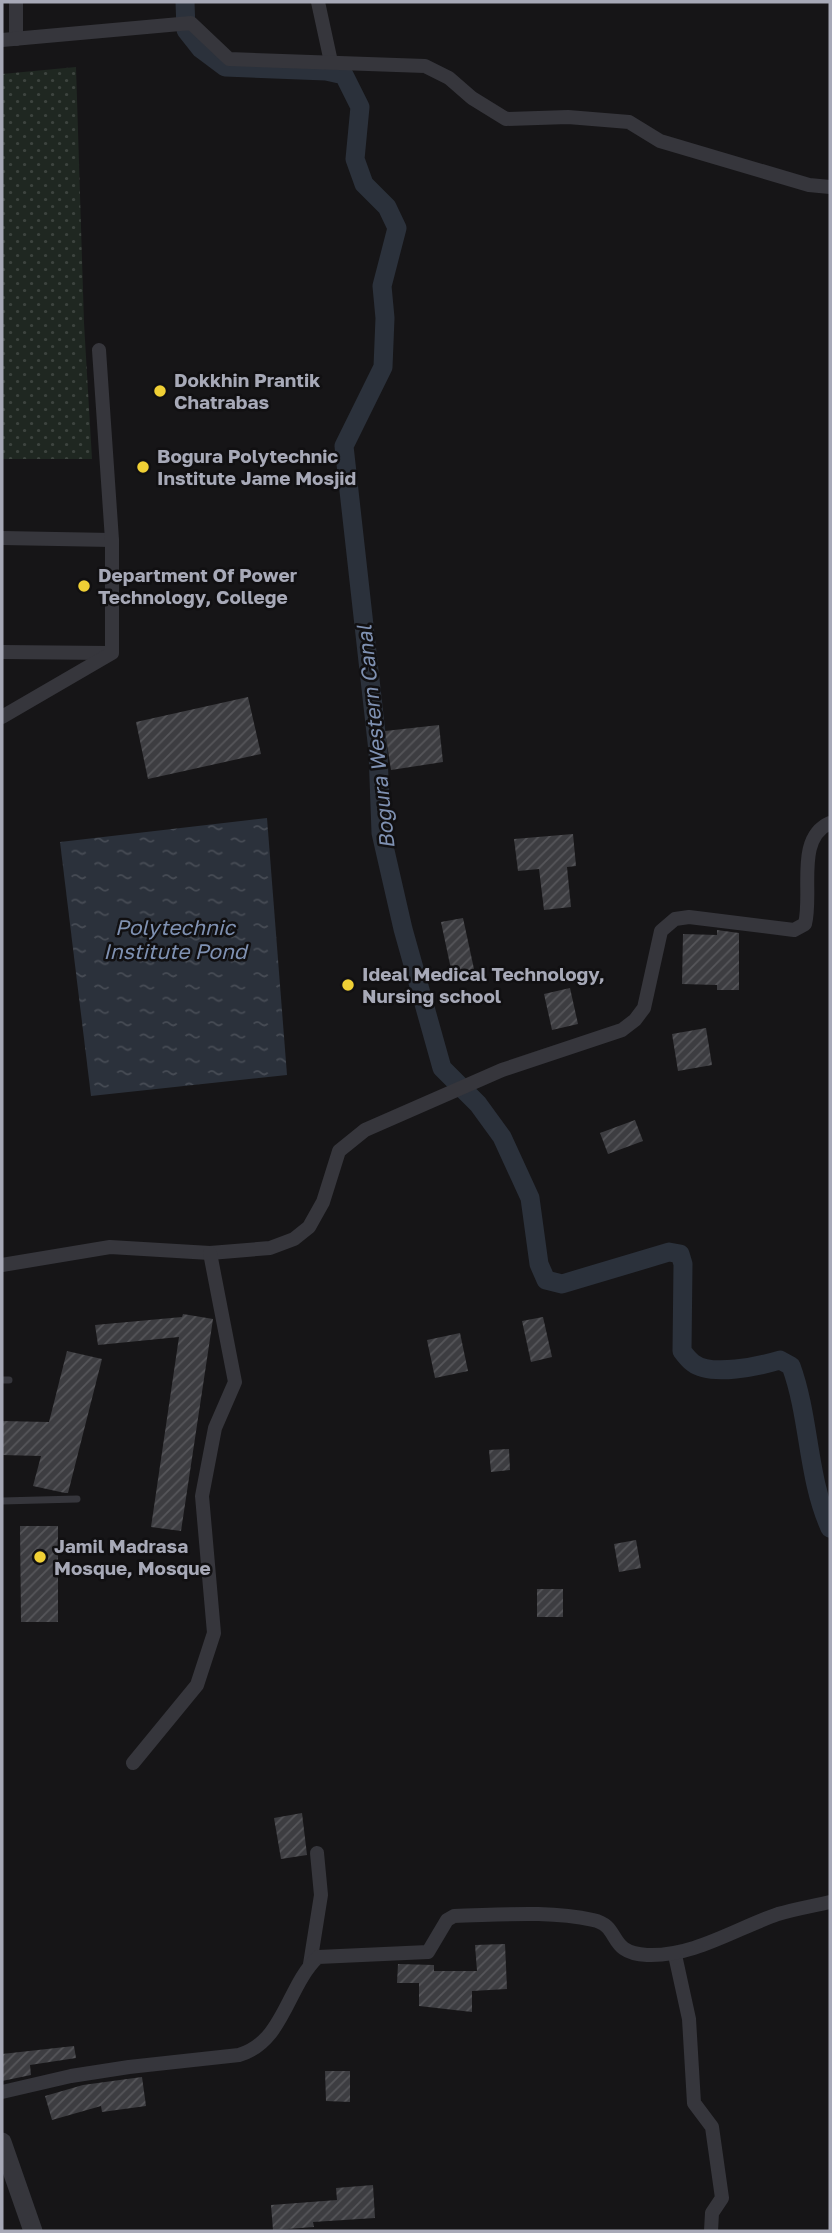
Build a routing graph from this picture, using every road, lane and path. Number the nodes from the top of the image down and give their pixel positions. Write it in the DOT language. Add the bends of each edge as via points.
graph roads {
  1 [pos="16,2"];
  2 [pos="318,2"];
  3 [pos="9,39"];
  4 [pos="331,62"];
  5 [pos="830,187"];
  6 [pos="100,350"];
  7 [pos="2,538"];
  8 [pos="112,540"];
  9 [pos="2,652"];
  10 [pos="112,653"];
  11 [pos="2,718"];
  12 [pos="830,823"];
  13 [pos="211,1253"];
  14 [pos="2,1265"];
  15 [pos="77,1499"];
  16 [pos="2,1501"];
  17 [pos="133,1763"];
  18 [pos="317,1853"];
  19 [pos="830,1902"];
  20 [pos="675,1955"];
  21 [pos="310,1964"];
  22 [pos="2,2092"];
  23 [pos="2,2142"];
  24 [pos="33,2231"];
  25 [pos="711,2231"];
  1 -- 3 [label="street"];
  2 -- 4 [label="street"];
  3 -- 4 [label="street" via="191,23 229,59"];
  4 -- 5 [label="street" via="425,66 506,119 568,117 629,122 660,141 809,185"];
  6 -- 8 [label="street"];
  7 -- 8 [label="street"];
  8 -- 10 [label="street"];
  9 -- 10 [label="street"];
  10 -- 11 [label="street"];
  12 -- 13 [label="street" via="821,827 808,848 805,923 794,930 675,919 661,931 643,1008 622,1030 502,1070 365,1130 339,1151 323,1202 309,1227 294,1240 270,1248"];
  13 -- 14 [label="street" via="110,1247"];
  13 -- 17 [label="street" via="235,1382 215,1428 202,1496 214,1633 197,1685"];
  15 -- 16 [label="lane"];
  18 -- 21 [label="street" via="321,1895"];
  19 -- 20 [label="street" via="779,1914"];
  20 -- 21 [label="street" via="628,1953 619,1948 604,1924 594,1920 551,1915 454,1916 428,1952 318,1957"];
  20 -- 25 [label="street" via="689,2019 694,2103 712,2127 722,2198 712,2213"];
  21 -- 22 [label="street" via="293,1999 255,2051 71,2076"];
  23 -- 24 [label="street"];
}
